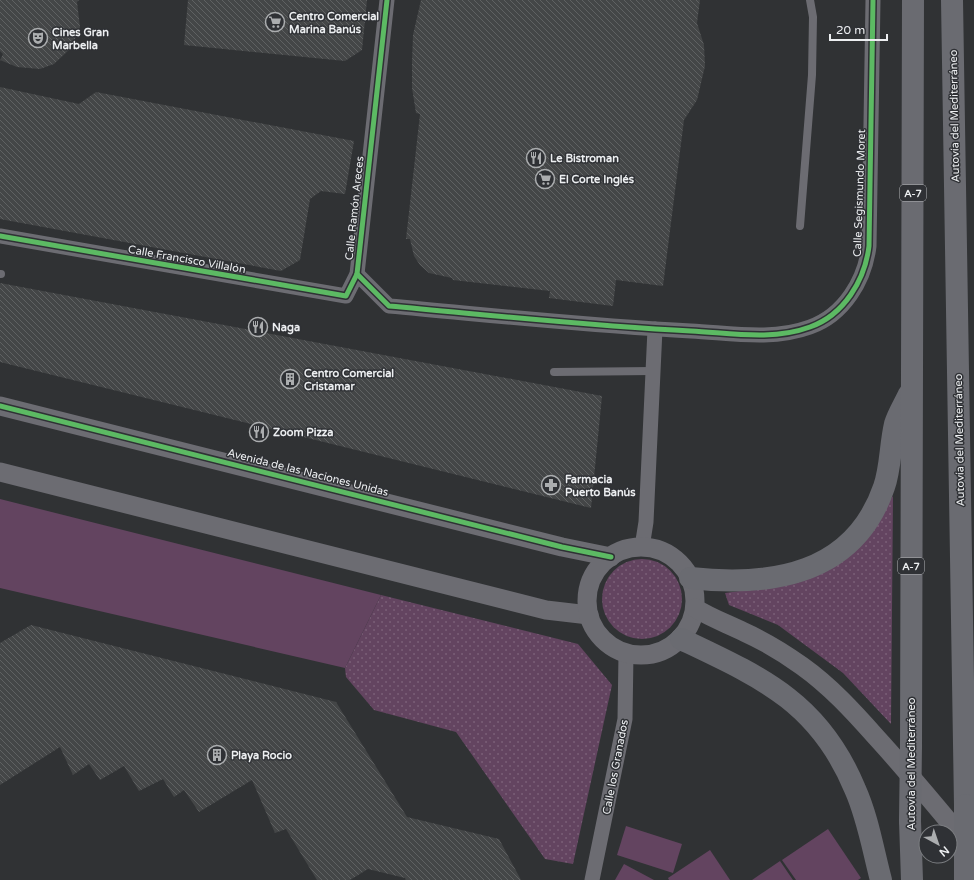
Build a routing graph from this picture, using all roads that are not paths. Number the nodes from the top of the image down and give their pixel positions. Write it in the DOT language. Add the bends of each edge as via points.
graph roads {
  1 [pos="387,0"];
  2 [pos="810,0"];
  3 [pos="873,0"];
  4 [pos="912,0"];
  5 [pos="952,0"];
  6 [pos="800,226"];
  7 [pos="0,236"];
  8 [pos="357,274"];
  9 [pos="656,329"];
  10 [pos="653,371"];
  11 [pos="554,372"];
  12 [pos="913,385"];
  13 [pos="0,406"];
  14 [pos="0,472"];
  15 [pos="642,547"];
  16 [pos="611,557"];
  17 [pos="690,578"];
  18 [pos="695,608"];
  19 [pos="589,615"];
  20 [pos="681,638"];
  21 [pos="626,654"];
  22 [pos="974,852"];
  23 [pos="592,880"];
  24 [pos="881,880"];
  25 [pos="912,880"];
  26 [pos="965,880"];
  1 -- 8 [label="street, Calle Ramón Areces"];
  2 -- 6 [label="lane" via="813,17 812,75"];
  3 -- 9 [label="street, Calle Segismundo Moret" via="869,246 864,272 848,299 832,314 812,327 770,336"];
  4 -- 12 [label="highway, Autovía del Mediterráneo / A-7"];
  5 -- 26 [label="highway, Autovía del Mediterráneo, bridge"];
  7 -- 8 [label="street, Calle Francisco Villalón" via="346,296"];
  8 -- 9 [label="street, Calle Ramón Areces" via="390,306"];
  9 -- 10 [label="street"];
  10 -- 11 [label="lane"];
  10 -- 15 [label="street" via="646,522"];
  12 -- 17 [label="highway" via="896,423 884,486 876,508 857,534 836,554 794,574 764,580 727,582"];
  12 -- 25 [label="highway, Autovía del Mediterráneo / A-7, bridge" via="910,821"];
  13 -- 16 [label="street, Avenida de las Naciones Unidas"];
  14 -- 19 [label="street" via="546,610"];
  15 -- 16 [label="street" via="626,550"];
  15 -- 17 [label="street" via="662,551 679,562"];
  16 -- 19 [label="street" via="592,579 588,594"];
  17 -- 18 [label="street" via="695,593"];
  18 -- 20 [label="street" via="691,625"];
  18 -- 22 [label="street" via="775,649 802,665 828,686 852,709"];
  19 -- 21 [label="street" via="602,639"];
  20 -- 21 [label="street" via="664,651 644,656"];
  20 -- 24 [label="highway" via="748,671 774,687 796,703 816,724 845,767 856,790"];
  21 -- 23 [label="street, Calle los Granados" via="625,719"];
}
